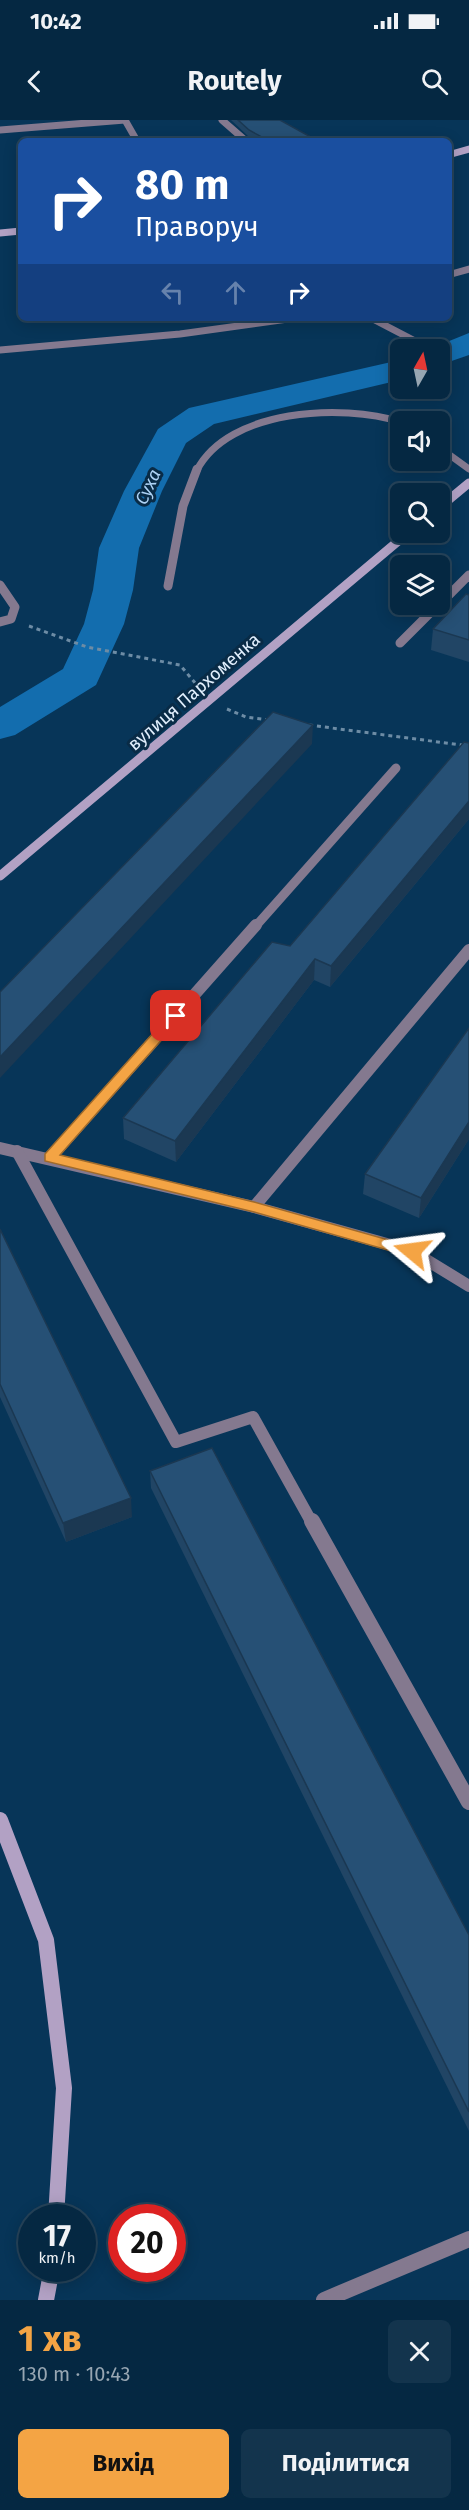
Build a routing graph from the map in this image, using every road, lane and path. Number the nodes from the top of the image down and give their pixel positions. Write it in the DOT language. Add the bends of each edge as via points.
graph roads {
  1 [pos="125,120"];
  2 [pos="222,120"];
  3 [pos="0,130"];
  4 [pos="135,138"];
  5 [pos="243,138"];
  6 [pos="469,149"];
  7 [pos="452,154"];
  8 [pos="18,231"];
  9 [pos="0,233"];
  10 [pos="469,269"];
  11 [pos="452,274"];
  12 [pos="273,321"];
  13 [pos="377,321"];
  14 [pos="411,339"];
  15 [pos="0,350"];
  16 [pos="390,416"];
  17 [pos="450,455"];
  18 [pos="469,469"];
  19 [pos="469,483"];
  20 [pos="450,499"];
  21 [pos="396,543"];
  22 [pos="469,575"];
  23 [pos="0,585"];
  24 [pos="168,586"];
  25 [pos="450,593"];
  26 [pos="428,615"];
  27 [pos="11,619"];
  28 [pos="0,622"];
  29 [pos="400,643"];
  30 [pos="180,665"];
  31 [pos="211,701"];
  32 [pos="280,721"];
  33 [pos="303,724"];
  34 [pos="469,746"];
  35 [pos="396,768"];
  36 [pos="0,876"];
  37 [pos="469,950"];
  38 [pos="0,1148"];
  39 [pos="17,1151"];
  40 [pos="50,1158"];
  41 [pos="254,1207"];
  42 [pos="469,1286"];
  43 [pos="469,1802"];
  44 [pos="0,1820"];
  45 [pos="57,2204"];
  46 [pos="469,2239"];
  47 [pos="49,2282"];
  48 [pos="46,2300"];
  49 [pos="324,2300"];
  1 -- 3 [label="street"];
  1 -- 4 [label="street"];
  2 -- 5 [label="street"];
  6 -- 7 [label="street"];
  8 -- 9 [label="street"];
  10 -- 11 [label="street"];
  12 -- 15 [label="street" via="180,334"];
  13 -- 14 [label="street"];
  16 -- 24 [label="street" via="364,411 313,413 240,430 217,443 201,461 189,485"];
  17 -- 18 [label="street"];
  19 -- 20 [label="street"];
  21 -- 31 [label="street, вулиця Пархоменка"];
  22 -- 25 [label="street"];
  23 -- 27 [label="street" via="15,607"];
  26 -- 29 [label="street"];
  27 -- 28 [label="street"];
  27 -- 30 [label="path" via="87,647"];
  31 -- 32 [label="path" via="246,717"];
  31 -- 36 [label="street, вулиця Пархоменка"];
  33 -- 34 [label="path"];
  35 -- 40 [label="street"];
  37 -- 41 [label="street"];
  38 -- 39 [label="street"];
  39 -- 40 [label="street"];
  39 -- 43 [label="street" via="176,1442 253,1417"];
  40 -- 41 [label="street"];
  41 -- 42 [label="street" via="412,1251"];
  44 -- 45 [label="street" via="46,1940 64,2088"];
  46 -- 49 [label="street"];
  47 -- 48 [label="street"];
}
